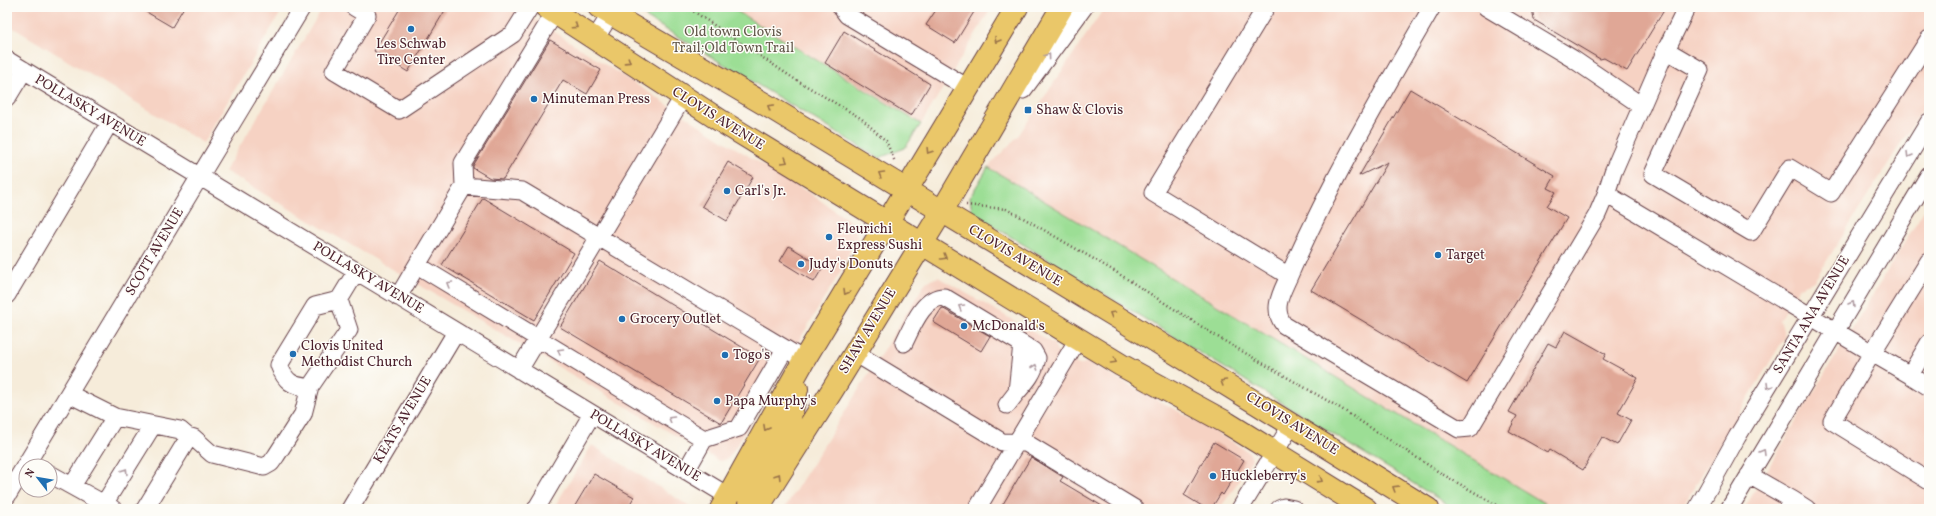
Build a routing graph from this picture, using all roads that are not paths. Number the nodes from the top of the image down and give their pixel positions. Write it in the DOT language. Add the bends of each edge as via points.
graph roads {
  1 [pos="302,7"];
  2 [pos="354,7"];
  3 [pos="530,7"];
  4 [pos="1018,7"];
  5 [pos="1062,7"];
  6 [pos="1084,7"];
  7 [pos="1266,7"];
  8 [pos="1432,7"];
  9 [pos="1486,7"];
  10 [pos="1687,7"];
  11 [pos="608,9"];
  12 [pos="550,10"];
  13 [pos="844,11"];
  14 [pos="1929,39"];
  15 [pos="595,40"];
  16 [pos="1666,50"];
  17 [pos="7,60"];
  18 [pos="24,70"];
  19 [pos="968,88"];
  20 [pos="683,97"];
  21 [pos="7,98"];
  22 [pos="1642,106"];
  23 [pos="110,122"];
  24 [pos="1929,122"];
  25 [pos="968,167"];
  26 [pos="1929,175"];
  27 [pos="200,177"];
  28 [pos="911,182"];
  29 [pos="464,186"];
  30 [pos="1606,194"];
  31 [pos="946,204"];
  32 [pos="888,222"];
  33 [pos="599,237"];
  34 [pos="922,243"];
  35 [pos="1929,261"];
  36 [pos="417,265"];
  37 [pos="356,272"];
  38 [pos="1289,276"];
  39 [pos="7,295"];
  40 [pos="398,297"];
  41 [pos="339,300"];
  42 [pos="1810,317"];
  43 [pos="456,332"];
  44 [pos="1836,332"];
  45 [pos="538,338"];
  46 [pos="1078,339"];
  47 [pos="904,343"];
  48 [pos="1929,343"];
  49 [pos="785,349"];
  50 [pos="855,353"];
  51 [pos="1872,353"];
  52 [pos="804,360"];
  53 [pos="519,370"];
  54 [pos="1910,376"];
  55 [pos="310,387"];
  56 [pos="1929,387"];
  57 [pos="69,394"];
  58 [pos="1007,405"];
  59 [pos="592,414"];
  60 [pos="115,417"];
  61 [pos="1292,424"];
  62 [pos="153,425"];
  63 [pos="187,436"];
  64 [pos="704,440"];
  65 [pos="1016,443"];
  66 [pos="1275,452"];
  67 [pos="35,458"];
  68 [pos="686,470"];
  69 [pos="1749,475"];
  70 [pos="58,478"];
  71 [pos="1929,481"];
  72 [pos="18,482"];
  73 [pos="72,486"];
  74 [pos="7,496"];
  75 [pos="729,505"];
  76 [pos="1790,505"];
  77 [pos="109,506"];
  78 [pos="145,509"];
  79 [pos="350,509"];
  80 [pos="536,509"];
  81 [pos="756,509"];
  82 [pos="977,509"];
  83 [pos="1135,509"];
  84 [pos="1240,509"];
  85 [pos="1279,509"];
  86 [pos="1294,509"];
  87 [pos="1366,509"];
  88 [pos="1428,509"];
  89 [pos="1697,509"];
  90 [pos="1729,509"];
  91 [pos="1807,509"];
  1 -- 27 [label="street, SCOTT AVENUE"];
  2 -- 3 [label="street" via="367,15 334,71 399,110 513,34"];
  4 -- 19 [label="main road, one-way"];
  5 -- 25 [label="main road, SHAW AVENUE"];
  25 -- 6 [label="street, one-way"];
  7 -- 38 [label="street" via="1154,193"];
  8 -- 38 [label="street" via="1353,143"];
  9 -- 22 [label="street" via="1573,59"];
  10 -- 16 [label="street"];
  11 -- 15 [label="street"];
  28 -- 11 [label="main road, CLOVIS AVENUE, one-way"];
  12 -- 15 [label="main road, CLOVIS AVENUE, one-way"];
  12 -- 29 [label="street" via="463,163"];
  13 -- 19 [label="street"];
  14 -- 16 [label="street" via="1831,192 1790,168 1751,232 1653,174 1700,70"];
  15 -- 20 [label="main road, CLOVIS AVENUE, one-way"];
  16 -- 22 [label="street"];
  17 -- 18 [label="street, POLLASKY AVENUE"];
  18 -- 21 [label="street"];
  18 -- 23 [label="street, POLLASKY AVENUE"];
  19 -- 28 [label="main road, one-way"];
  20 -- 32 [label="main road, CLOVIS AVENUE, one-way"];
  20 -- 33 [label="street"];
  22 -- 30 [label="street"];
  23 -- 27 [label="street, POLLASKY AVENUE"];
  23 -- 39 [label="street"];
  24 -- 42 [label="street, SANTA ANA AVENUE, one-way"];
  25 -- 31 [label="main road, SHAW AVENUE"];
  44 -- 26 [label="street, SANTA ANA AVENUE, one-way"];
  27 -- 37 [label="street, POLLASKY AVENUE"];
  27 -- 57 [label="street, SCOTT AVENUE"];
  28 -- 31 [label="main road, CLOVIS AVENUE"];
  28 -- 32 [label="main road"];
  29 -- 33 [label="street" via="522,191"];
  29 -- 36 [label="street"];
  30 -- 38 [label="street" via="1597,215 1470,428 1459,429 1284,325 1277,308"];
  30 -- 42 [label="street"];
  31 -- 34 [label="main road, SHAW AVENUE"];
  61 -- 31 [label="main road, CLOVIS AVENUE, one-way"];
  32 -- 34 [label="main road, CLOVIS AVENUE"];
  32 -- 52 [label="main road, one-way"];
  33 -- 45 [label="street"];
  33 -- 49 [label="street"];
  34 -- 46 [label="main road, CLOVIS AVENUE, one-way"];
  34 -- 50 [label="main road, SHAW AVENUE"];
  35 -- 51 [label="street"];
  36 -- 40 [label="street"];
  45 -- 36 [label="street, one-way"];
  37 -- 40 [label="street, POLLASKY AVENUE"];
  37 -- 41 [label="street"];
  40 -- 43 [label="street, POLLASKY AVENUE"];
  41 -- 55 [label="street" via="349,330"];
  41 -- 55 [label="street" via="315,306 279,365 283,377 295,385"];
  42 -- 44 [label="street"];
  42 -- 89 [label="street, SANTA ANA AVENUE, one-way"];
  43 -- 53 [label="street, POLLASKY AVENUE"];
  43 -- 79 [label="street, KEATS AVENUE"];
  44 -- 51 [label="street"];
  69 -- 44 [label="street, SANTA ANA AVENUE, one-way"];
  45 -- 53 [label="street"];
  64 -- 45 [label="street, one-way"];
  46 -- 65 [label="street"];
  46 -- 66 [label="main road, CLOVIS AVENUE, one-way"];
  58 -- 47 [label="street, one-way" via="1017,392 1022,344 944,297 936,297 927,304"];
  48 -- 54 [label="street"];
  49 -- 52 [label="street"];
  49 -- 64 [label="street" via="739,428"];
  50 -- 65 [label="street" via="1002,442"];
  81 -- 50 [label="main road, SHAW AVENUE, one-way"];
  51 -- 54 [label="street"];
  51 -- 71 [label="street" via="1832,421"];
  52 -- 75 [label="main road, one-way"];
  52 -- 81 [label="main road" via="789,421 749,493 748,500"];
  53 -- 59 [label="street, POLLASKY AVENUE"];
  54 -- 56 [label="street"];
  55 -- 63 [label="street" via="302,414 271,463 264,467 212,454 194,438"];
  57 -- 60 [label="street"];
  57 -- 67 [label="street, SCOTT AVENUE"];
  59 -- 68 [label="street, POLLASKY AVENUE"];
  59 -- 80 [label="street"];
  60 -- 62 [label="street"];
  60 -- 73 [label="street"];
  61 -- 66 [label="street"];
  88 -- 61 [label="main road, CLOVIS AVENUE, one-way"];
  62 -- 63 [label="street" via="180,430"];
  77 -- 62 [label="street, one-way"];
  63 -- 78 [label="street" via="186,442"];
  64 -- 68 [label="street"];
  65 -- 82 [label="street"];
  65 -- 83 [label="street" via="1026,443"];
  66 -- 84 [label="street"];
  66 -- 87 [label="main road, CLOVIS AVENUE, one-way"];
  68 -- 75 [label="street, POLLASKY AVENUE"];
  69 -- 76 [label="street"];
  69 -- 90 [label="street, SANTA ANA AVENUE"];
  70 -- 73 [label="street"];
  72 -- 74 [label="street, SCOTT AVENUE"];
  73 -- 77 [label="street"];
  76 -- 91 [label="street"];
  85 -- 86 [label="street"];
}
